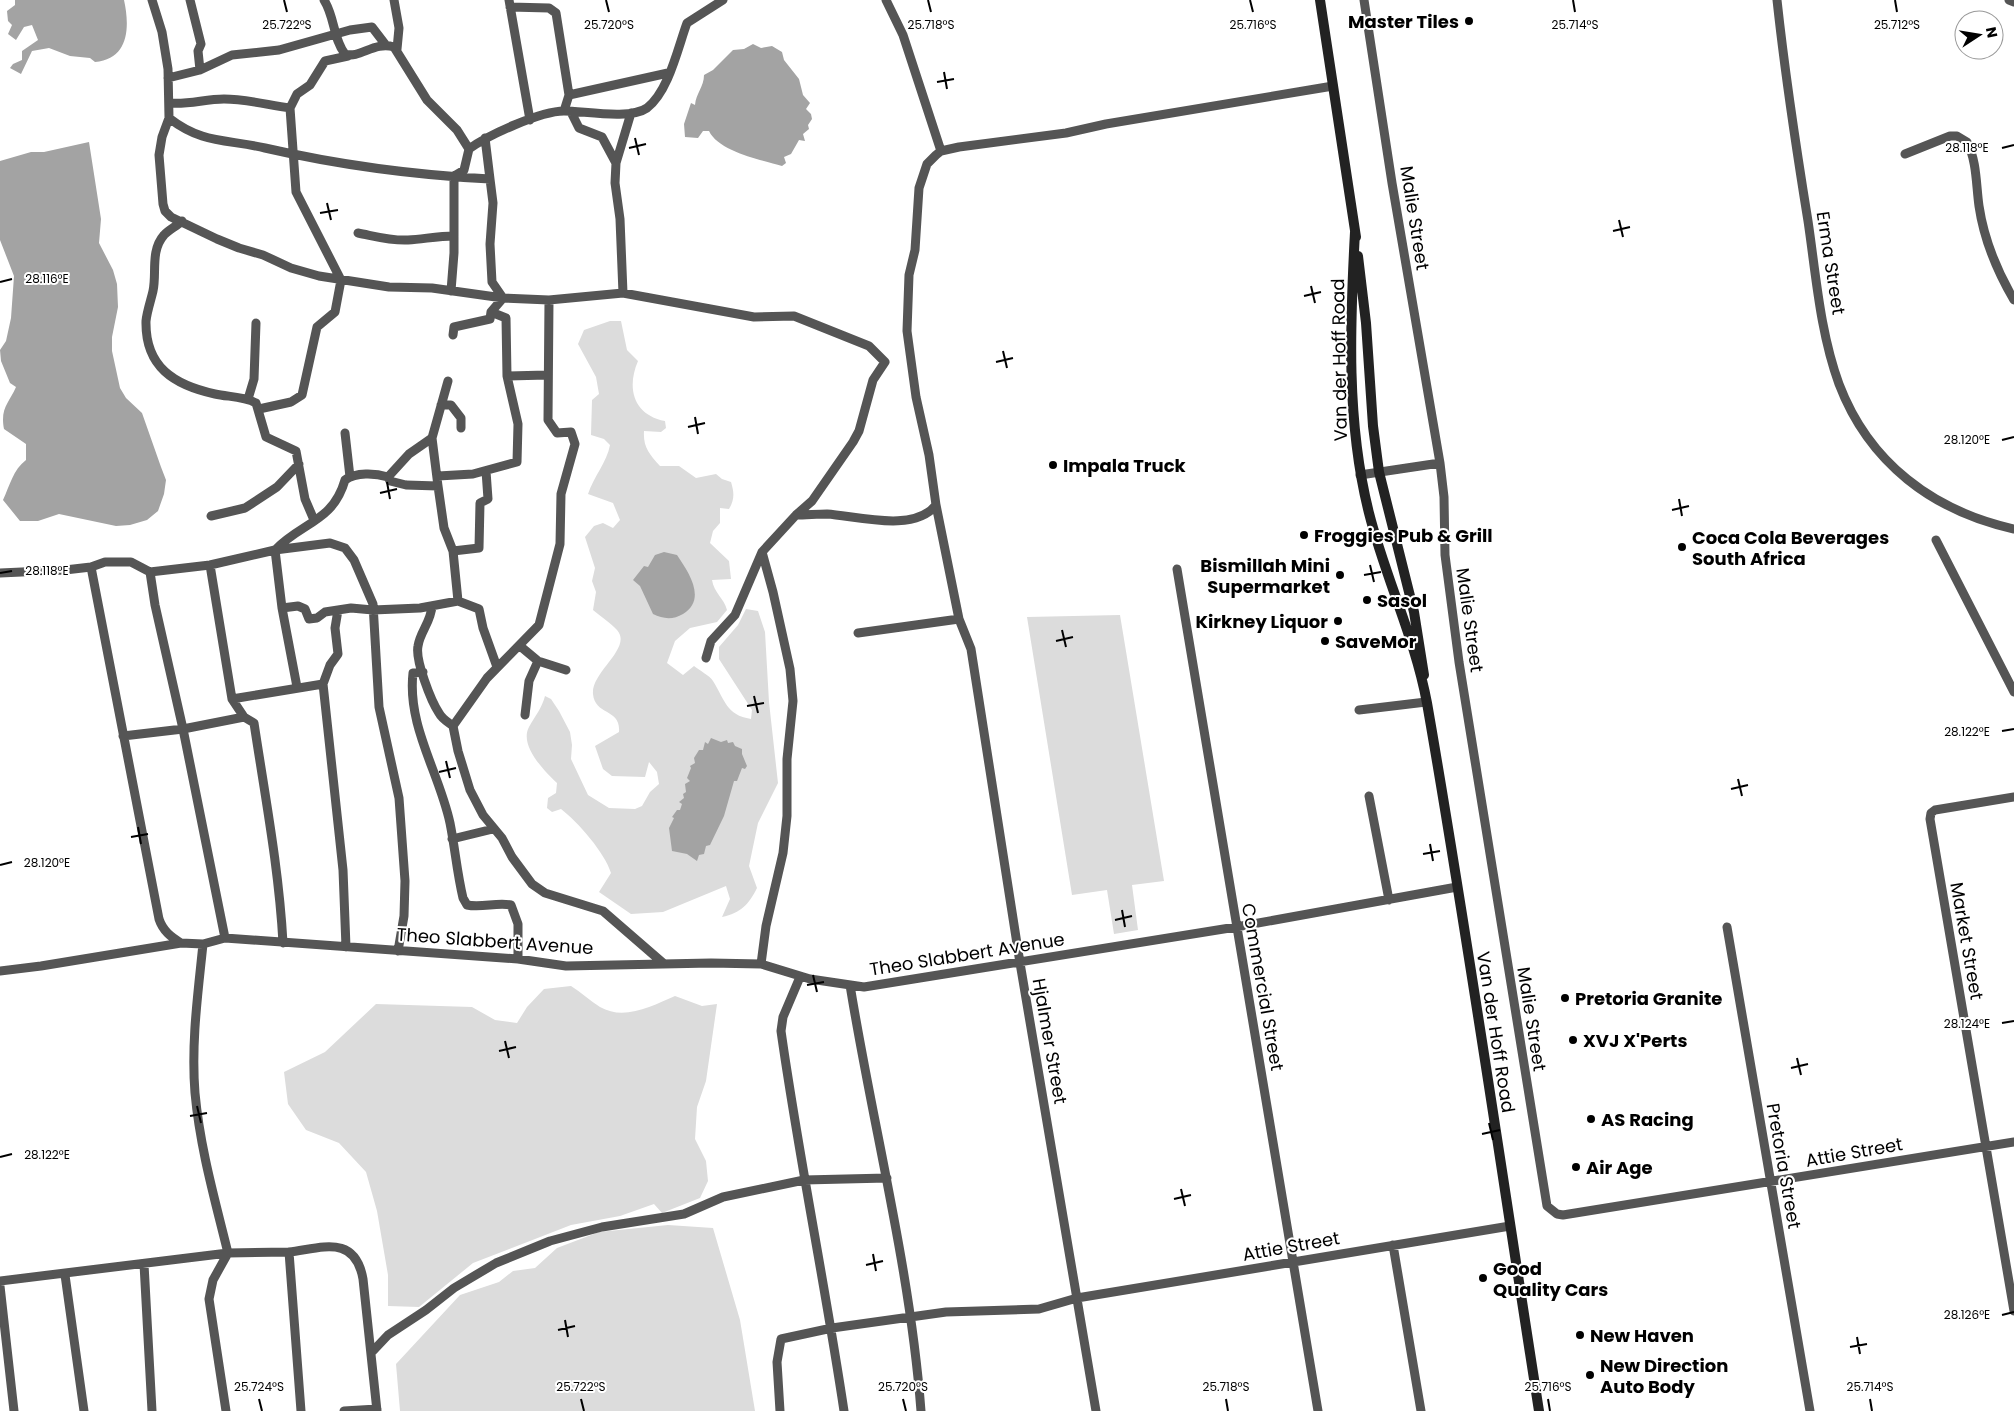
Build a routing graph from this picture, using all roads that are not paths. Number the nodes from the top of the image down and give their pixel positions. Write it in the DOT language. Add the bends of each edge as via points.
graph roads {
  1 [pos="152,0"];
  2 [pos="190,0"];
  3 [pos="324,0"];
  4 [pos="394,0"];
  5 [pos="724,0"];
  6 [pos="886,0"];
  7 [pos="1320,0"];
  8 [pos="1364,0"];
  9 [pos="1777,0"];
  10 [pos="2009,0"];
  11 [pos="2014,2"];
  12 [pos="510,3"];
  13 [pos="713,3"];
  14 [pos="548,4"];
  15 [pos="337,35"];
  16 [pos="385,44"];
  17 [pos="397,49"];
  18 [pos="348,56"];
  19 [pos="200,70"];
  20 [pos="668,74"];
  21 [pos="168,78"];
  22 [pos="1333,86"];
  23 [pos="569,95"];
  24 [pos="169,103"];
  25 [pos="290,108"];
  26 [pos="567,111"];
  27 [pos="631,113"];
  28 [pos="169,118"];
  29 [pos="530,120"];
  30 [pos="484,138"];
  31 [pos="469,149"];
  32 [pos="941,151"];
  33 [pos="1905,154"];
  34 [pos="292,156"];
  35 [pos="616,163"];
  36 [pos="454,176"];
  37 [pos="490,179"];
  38 [pos="182,221"];
  39 [pos="1355,232"];
  40 [pos="358,233"];
  41 [pos="454,236"];
  42 [pos="341,280"];
  43 [pos="451,292"];
  44 [pos="624,293"];
  45 [pos="503,298"];
  46 [pos="549,300"];
  47 [pos="2014,300"];
  48 [pos="491,312"];
  49 [pos="256,323"];
  50 [pos="453,335"];
  51 [pos="547,375"];
  52 [pos="507,376"];
  53 [pos="448,381"];
  54 [pos="248,399"];
  55 [pos="441,405"];
  56 [pos="259,409"];
  57 [pos="461,428"];
  58 [pos="345,433"];
  59 [pos="432,438"];
  60 [pos="1440,463"];
  61 [pos="299,464"];
  62 [pos="486,471"];
  63 [pos="1379,472"];
  64 [pos="1360,475"];
  65 [pos="350,477"];
  66 [pos="388,477"];
  67 [pos="438,481"];
  68 [pos="936,506"];
  69 [pos="796,515"];
  70 [pos="211,516"];
  71 [pos="314,520"];
  72 [pos="2014,529"];
  73 [pos="1936,540"];
  74 [pos="275,550"];
  75 [pos="453,551"];
  76 [pos="762,552"];
  77 [pos="210,566"];
  78 [pos="91,567"];
  79 [pos="1177,569"];
  80 [pos="150,572"];
  81 [pos="0,573"];
  82 [pos="458,601"];
  83 [pos="432,606"];
  84 [pos="282,608"];
  85 [pos="338,610"];
  86 [pos="373,610"];
  87 [pos="960,619"];
  88 [pos="858,632"];
  89 [pos="520,646"];
  90 [pos="706,658"];
  91 [pos="538,661"];
  92 [pos="497,667"];
  93 [pos="566,670"];
  94 [pos="423,672"];
  95 [pos="323,684"];
  96 [pos="297,687"];
  97 [pos="1424,689"];
  98 [pos="2014,692"];
  99 [pos="232,699"];
  100 [pos="1426,702"];
  101 [pos="1359,710"];
  102 [pos="525,715"];
  103 [pos="244,717"];
  104 [pos="454,726"];
  105 [pos="183,729"];
  106 [pos="123,736"];
  107 [pos="1368,796"];
  108 [pos="2014,797"];
  109 [pos="493,829"];
  110 [pos="452,839"];
  111 [pos="1457,887"];
  112 [pos="1388,900"];
  113 [pos="1236,927"];
  114 [pos="1727,927"];
  115 [pos="225,938"];
  116 [pos="181,943"];
  117 [pos="283,943"];
  118 [pos="203,944"];
  119 [pos="346,947"];
  120 [pos="398,950"];
  121 [pos="518,959"];
  122 [pos="1020,963"];
  123 [pos="663,964"];
  124 [pos="761,964"];
  125 [pos="0,971"];
  126 [pos="800,977"];
  127 [pos="850,985"];
  128 [pos="2014,1142"];
  129 [pos="1987,1146"];
  130 [pos="887,1178"];
  131 [pos="804,1180"];
  132 [pos="1771,1183"];
  133 [pos="1551,1211"];
  134 [pos="1510,1226"];
  135 [pos="1393,1246"];
  136 [pos="289,1252"];
  137 [pos="228,1253"];
  138 [pos="1294,1262"];
  139 [pos="144,1264"];
  140 [pos="65,1275"];
  141 [pos="0,1281"];
  142 [pos="0,1286"];
  143 [pos="1077,1298"];
  144 [pos="2014,1311"];
  145 [pos="910,1318"];
  146 [pos="832,1328"];
  147 [pos="371,1353"];
  148 [pos="377,1410"];
  149 [pos="14,1411"];
  150 [pos="84,1411"];
  151 [pos="152,1411"];
  152 [pos="226,1411"];
  153 [pos="301,1411"];
  154 [pos="344,1411"];
  155 [pos="780,1411"];
  156 [pos="844,1411"];
  157 [pos="921,1411"];
  158 [pos="1096,1411"];
  159 [pos="1318,1411"];
  160 [pos="1421,1411"];
  161 [pos="1538,1411"];
  162 [pos="1810,1411"];
  1 -- 21 [label="street" via="165,44"];
  2 -- 19 [label="street" via="201,44 198,51"];
  3 -- 15 [label="street"];
  4 -- 17 [label="street" via="399,28"];
  5 -- 13 [label="street"];
  6 -- 32 [label="street" via="903,35"];
  7 -- 22 [label="main road, Van der Hoff Road"];
  8 -- 60 [label="street, Malie Street"];
  9 -- 72 [label="street, Erma Street" via="1825,335 1839,383 1856,421 1879,452 1930,497 1984,523"];
  10 -- 11 [label="street"];
  12 -- 14 [label="street"];
  12 -- 29 [label="street"];
  13 -- 20 [label="street" via="687,23 679,53"];
  14 -- 23 [label="street" via="556,13"];
  15 -- 16 [label="street" via="356,28 372,27"];
  15 -- 18 [label="street" via="340,48"];
  15 -- 19 [label="street" via="278,50 232,55"];
  16 -- 17 [label="street"];
  16 -- 18 [label="street"];
  17 -- 31 [label="street" via="427,100 457,130"];
  18 -- 25 [label="street" via="325,61 310,85 297,94"];
  19 -- 21 [label="street"];
  20 -- 23 [label="street"];
  20 -- 27 [label="street" via="664,86 648,107"];
  21 -- 24 [label="street"];
  22 -- 32 [label="street" via="1066,133"];
  22 -- 39 [label="main road, Van der Hoff Road"];
  23 -- 26 [label="street"];
  24 -- 25 [label="street" via="236,99"];
  24 -- 28 [label="street"];
  25 -- 34 [label="street"];
  26 -- 27 [label="street"];
  26 -- 29 [label="street"];
  26 -- 35 [label="street" via="579,128 602,137"];
  27 -- 35 [label="street"];
  28 -- 34 [label="street" via="195,135"];
  28 -- 38 [label="street" via="159,155 163,204 165,211"];
  29 -- 30 [label="street"];
  30 -- 31 [label="street"];
  30 -- 37 [label="street"];
  31 -- 36 [label="street" via="464,170"];
  32 -- 68 [label="street, Hjalmer Street" via="927,164 919,188 915,250 909,274 907,331"];
  33 -- 47 [label="street" via="1950,136 1967,142 1972,155 1984,232 1993,260"];
  34 -- 36 [label="street" via="358,167"];
  34 -- 42 [label="street" via="300,203"];
  35 -- 44 [label="street"];
  36 -- 37 [label="street"];
  36 -- 41 [label="street"];
  37 -- 45 [label="street" via="493,203 492,282"];
  38 -- 42 [label="street" via="291,268"];
  38 -- 54 [label="street" via="164,234 156,251 155,283 146,322 152,351 165,374 180,384 209,393"];
  39 -- 63 [label="main road, Van der Hoff Road"];
  39 -- 64 [label="main road, Van der Hoff Road" via="1352,392"];
  40 -- 41 [label="street" via="392,240"];
  41 -- 43 [label="street"];
  42 -- 43 [label="street"];
  42 -- 56 [label="street" via="335,312 317,327 302,395 291,402"];
  43 -- 45 [label="street"];
  44 -- 46 [label="street"];
  44 -- 69 [label="street" via="754,317 794,316 869,346 886,362 873,380 853,442 812,501"];
  45 -- 46 [label="street"];
  45 -- 48 [label="street"];
  46 -- 51 [label="street"];
  48 -- 50 [label="street" via="490,319 454,327"];
  48 -- 52 [label="street" via="506,318"];
  49 -- 54 [label="street" via="254,379"];
  51 -- 52 [label="street"];
  51 -- 89 [label="street" via="548,420 556,433 571,432 575,444 561,494 560,544 539,625"];
  52 -- 62 [label="street" via="518,424 518,462"];
  53 -- 55 [label="street"];
  54 -- 56 [label="street"];
  55 -- 57 [label="street" via="452,405 460,418"];
  55 -- 59 [label="street"];
  56 -- 61 [label="street" via="266,437 296,451"];
  58 -- 65 [label="street"];
  59 -- 66 [label="street" via="409,454"];
  59 -- 67 [label="street"];
  60 -- 63 [label="street"];
  60 -- 133 [label="street, Malie Street" via="1445,555 1458,662 1544,1198"];
  61 -- 70 [label="street" via="277,487 245,508"];
  61 -- 71 [label="street" via="305,498"];
  62 -- 67 [label="street"];
  62 -- 75 [label="street" via="488,498 480,503 479,548"];
  63 -- 64 [label="street"];
  63 -- 97 [label="main road, Van der Hoff Road" via="1416,619"];
  64 -- 97 [label="main road, Van der Hoff Road" via="1381,555"];
  65 -- 66 [label="street" via="375,474"];
  65 -- 71 [label="street" via="345,480 342,492 325,516"];
  66 -- 67 [label="street" via="390,481 406,485"];
  67 -- 75 [label="street" via="444,528"];
  68 -- 69 [label="street" via="918,518 894,521 827,514"];
  68 -- 87 [label="street, Hjalmer Street"];
  69 -- 76 [label="street"];
  71 -- 74 [label="street"];
  73 -- 98 [label="street"];
  74 -- 77 [label="street"];
  74 -- 84 [label="street"];
  74 -- 86 [label="street" via="330,544 346,548 354,560"];
  75 -- 82 [label="street"];
  76 -- 90 [label="street" via="735,615 711,642"];
  76 -- 124 [label="street" via="790,669 792,701 785,834"];
  77 -- 80 [label="street"];
  77 -- 99 [label="street"];
  78 -- 80 [label="street" via="105,562 131,562"];
  78 -- 81 [label="street"];
  78 -- 106 [label="street"];
  79 -- 113 [label="street, Commercial Street"];
  80 -- 105 [label="street"];
  82 -- 83 [label="street"];
  82 -- 92 [label="street" via="479,609"];
  83 -- 86 [label="street"];
  83 -- 94 [label="street" via="430,620 418,647"];
  84 -- 85 [label="street" via="298,606 305,609 309,619"];
  84 -- 96 [label="street"];
  85 -- 86 [label="street"];
  85 -- 95 [label="street" via="335,628 338,654 330,664"];
  86 -- 120 [label="street" via="379,707 399,798 402,836 404,907"];
  87 -- 88 [label="street"];
  87 -- 122 [label="street, Hjalmer Street" via="971,649"];
  89 -- 91 [label="street"];
  89 -- 92 [label="street"];
  91 -- 93 [label="street"];
  91 -- 102 [label="street" via="529,681"];
  92 -- 104 [label="street"];
  94 -- 104 [label="street" via="438,712"];
  94 -- 110 [label="street" via="412,673 414,714 436,773"];
  95 -- 96 [label="street"];
  95 -- 119 [label="street" via="343,870"];
  96 -- 99 [label="street"];
  97 -- 100 [label="main road, Van der Hoff Road"];
  99 -- 103 [label="street"];
  100 -- 101 [label="street"];
  100 -- 111 [label="main road, Van der Hoff Road"];
  103 -- 105 [label="street"];
  103 -- 117 [label="street" via="254,723 281,901"];
  104 -- 109 [label="street" via="466,780"];
  105 -- 106 [label="street"];
  105 -- 115 [label="street"];
  106 -- 116 [label="street" via="159,920 167,933"];
  107 -- 112 [label="street"];
  108 -- 129 [label="street, Market Street" via="1938,809 1931,813"];
  109 -- 110 [label="street"];
  109 -- 123 [label="street" via="534,886 545,893 603,911"];
  110 -- 121 [label="street" via="458,878 467,905 511,905 516,914"];
  111 -- 112 [label="street, Theo Slabbert Avenue"];
  111 -- 134 [label="main road, Van der Hoff Road"];
  112 -- 113 [label="street, Theo Slabbert Avenue"];
  113 -- 122 [label="street, Theo Slabbert Avenue"];
  113 -- 138 [label="street, Commercial Street"];
  114 -- 132 [label="street, Pretoria Street"];
  115 -- 117 [label="street, Theo Slabbert Avenue"];
  115 -- 118 [label="street, Theo Slabbert Avenue"];
  116 -- 118 [label="street, Theo Slabbert Avenue"];
  116 -- 125 [label="street, Theo Slabbert Avenue"];
  117 -- 119 [label="street, Theo Slabbert Avenue"];
  118 -- 137 [label="street" via="194,1038 195,1092 205,1161"];
  119 -- 120 [label="street, Theo Slabbert Avenue"];
  120 -- 121 [label="street, Theo Slabbert Avenue"];
  121 -- 123 [label="street, Theo Slabbert Avenue" via="566,966"];
  122 -- 127 [label="street, Theo Slabbert Avenue" via="864,987"];
  122 -- 143 [label="street, Hjalmer Street"];
  123 -- 124 [label="street, Theo Slabbert Avenue"];
  124 -- 126 [label="street, Theo Slabbert Avenue"];
  126 -- 127 [label="street, Theo Slabbert Avenue"];
  126 -- 131 [label="street" via="783,1017 781,1031"];
  127 -- 130 [label="street" via="869,1098"];
  128 -- 129 [label="street, Attie Street"];
  129 -- 132 [label="street, Attie Street"];
  129 -- 144 [label="street, Market Street"];
  130 -- 131 [label="street"];
  130 -- 145 [label="street"];
  131 -- 146 [label="street"];
  131 -- 147 [label="street" via="723,1197 684,1214 602,1226 550,1241 496,1263 454,1288 388,1335"];
  132 -- 133 [label="street, Attie Street" via="1563,1215"];
  132 -- 162 [label="street, Pretoria Street"];
  134 -- 135 [label="street, Attie Street"];
  134 -- 161 [label="main road, Van der Hoff Road"];
  135 -- 138 [label="street, Attie Street"];
  135 -- 160 [label="street"];
  136 -- 137 [label="street"];
  136 -- 147 [label="street" via="336,1246 344,1248 358,1261"];
  136 -- 153 [label="street"];
  137 -- 139 [label="street"];
  137 -- 152 [label="street" via="213,1280 209,1299"];
  138 -- 143 [label="street, Attie Street"];
  138 -- 159 [label="street, Commercial Street"];
  139 -- 140 [label="street"];
  139 -- 151 [label="street"];
  140 -- 141 [label="street"];
  140 -- 150 [label="street"];
  142 -- 149 [label="street"];
  143 -- 145 [label="street, Attie Street" via="1039,1309 964,1311"];
  143 -- 158 [label="street, Hjalmer Street"];
  145 -- 146 [label="street, Attie Street"];
  145 -- 157 [label="street"];
  146 -- 155 [label="street, Attie Street" via="780,1338"];
  146 -- 156 [label="street"];
  147 -- 148 [label="street"];
  148 -- 154 [label="street"];
}
